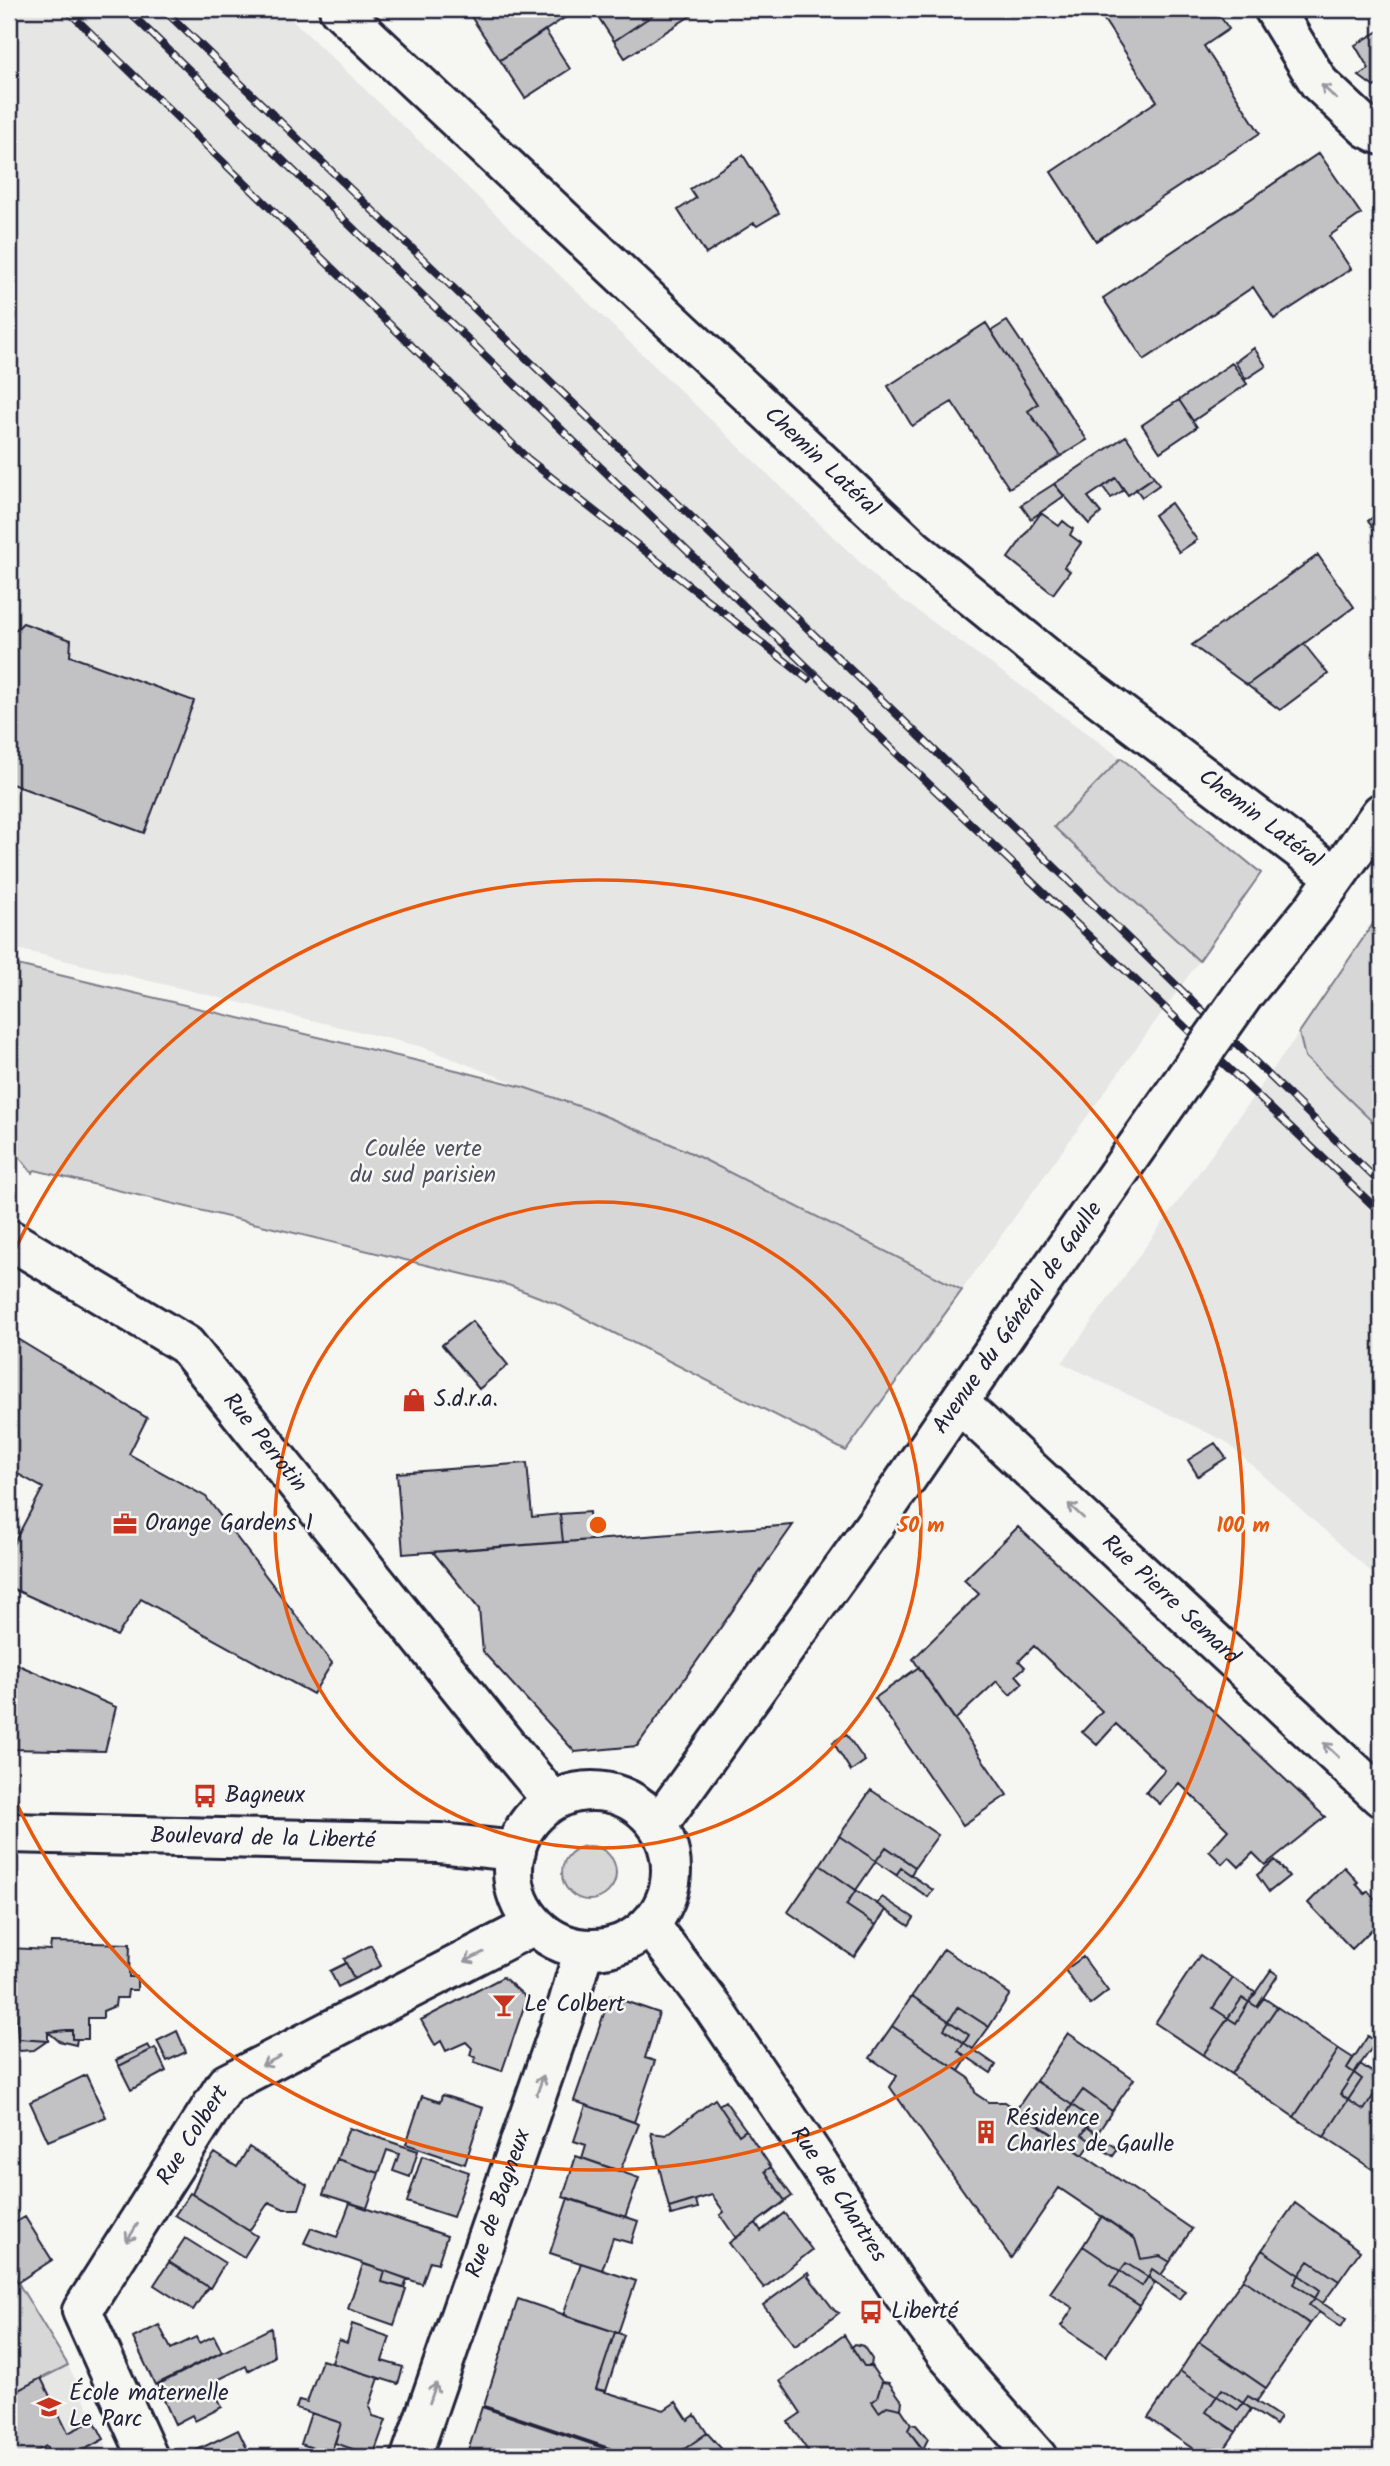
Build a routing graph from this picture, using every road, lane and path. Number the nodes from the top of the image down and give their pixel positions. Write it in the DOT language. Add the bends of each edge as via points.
graph roads {
  1 [pos="339,9"];
  2 [pos="1274,9"];
  3 [pos="1381,135"];
  4 [pos="1381,813"];
  5 [pos="1335,876"];
  6 [pos="9,1239"];
  7 [pos="959,1403"];
  8 [pos="1381,1797"];
  9 [pos="552,1800"];
  10 [pos="658,1825"];
  11 [pos="9,1833"];
  12 [pos="516,1851"];
  13 [pos="534,1925"];
  14 [pos="650,1925"];
  15 [pos="584,1949"];
  16 [pos="148,2457"];
  17 [pos="411,2457"];
  18 [pos="1037,2457"];
  1 -- 5 [label="street, Chemin Latéral" via="915,550 1051,661"];
  3 -- 2 [label="street, one-way" via="1367,128 1318,83"];
  4 -- 5 [label="street, Avenue du Général de Gaulle"];
  5 -- 7 [label="street, Avenue du Général de Gaulle, bridge" via="1244,994"];
  6 -- 9 [label="street, Rue Perrotin" via="186,1345"];
  8 -- 7 [label="street, Rue Pierre Semard, one-way"];
  7 -- 10 [label="street, Avenue du Général de Gaulle"];
  9 -- 10 [label="street" via="584,1792 611,1793 636,1804"];
  9 -- 12 [label="street" via="524,1829"];
  10 -- 14 [label="street" via="671,1872 663,1905"];
  11 -- 12 [label="street, Boulevard de la Liberté" via="439,1843"];
  12 -- 13 [label="street" via="516,1890"];
  13 -- 15 [label="street" via="567,1946"];
  13 -- 16 [label="street, Rue Colbert, one-way" via="226,2084 82,2311"];
  14 -- 15 [label="street" via="616,1946"];
  14 -- 18 [label="street, Rue de Chartres" via="714,2009 947,2355"];
  17 -- 15 [label="street, Rue de Bagneux, one-way"];
}
